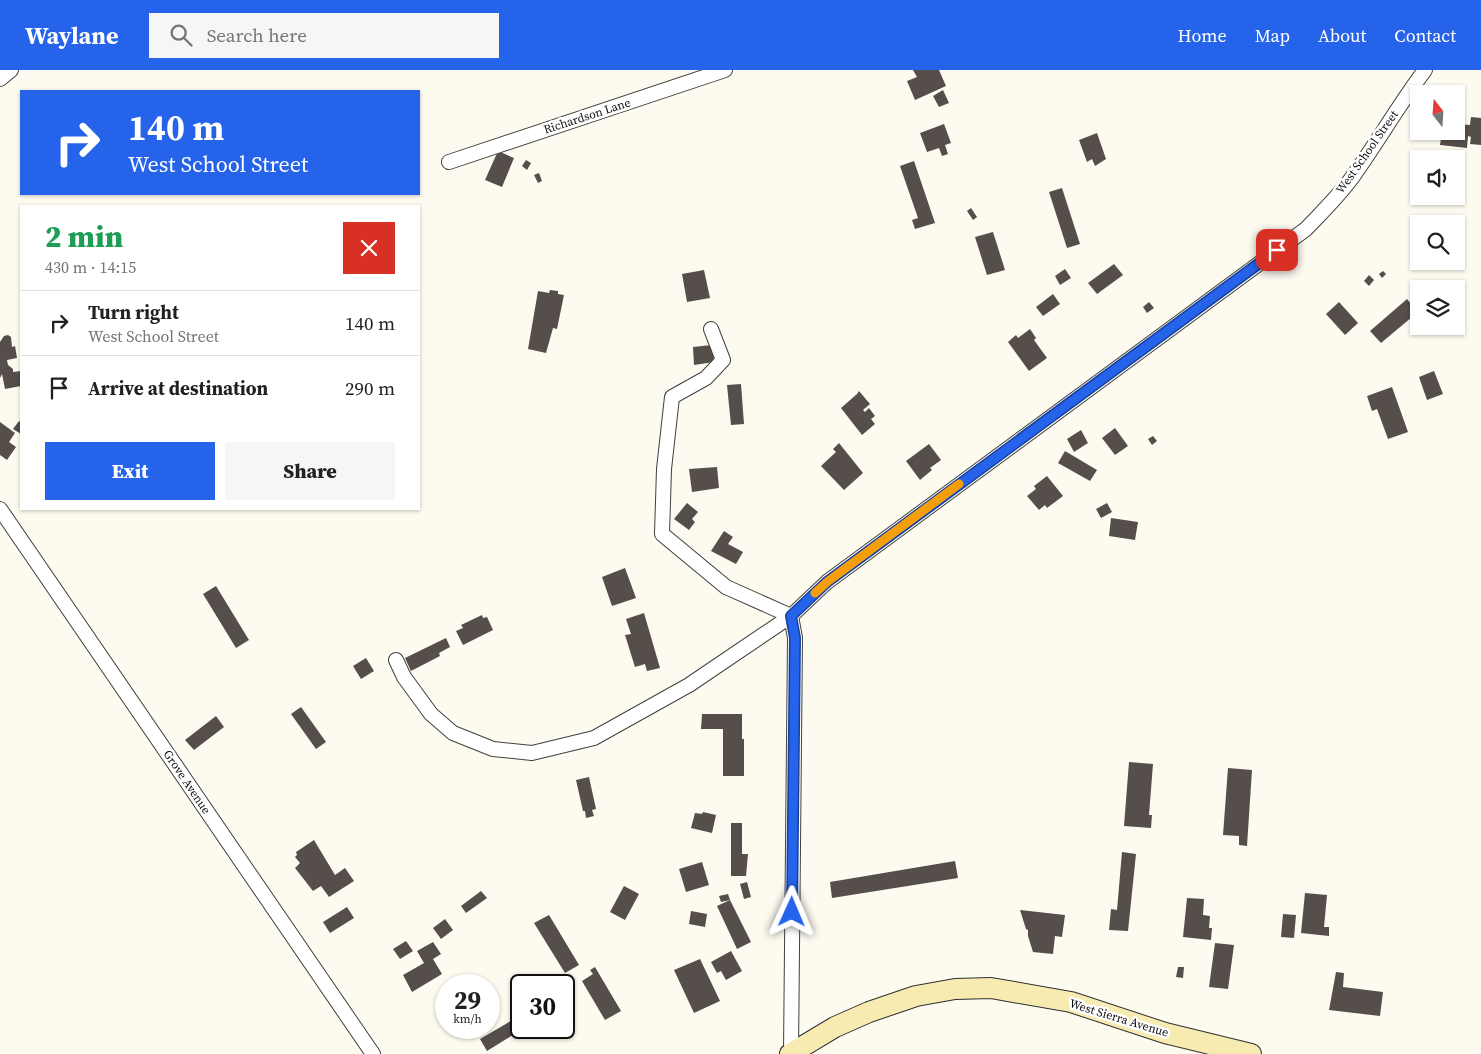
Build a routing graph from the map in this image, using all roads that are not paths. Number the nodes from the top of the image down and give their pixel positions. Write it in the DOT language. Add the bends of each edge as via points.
graph roads {
  1 [pos="11,70"];
  2 [pos="725,70"];
  3 [pos="1425,70"];
  4 [pos="0,79"];
  5 [pos="450,162"];
  6 [pos="711,329"];
  7 [pos="0,510"];
  8 [pos="791,616"];
  9 [pos="396,660"];
  10 [pos="373,1054"];
  11 [pos="791,1054"];
  12 [pos="1251,1054"];
  1 -- 4 [label="street"];
  2 -- 5 [label="street, Richardson Lane"];
  3 -- 8 [label="street, West School Street" via="1356,172 1306,229 827,582"];
  6 -- 8 [label="street" via="723,360 706,378 672,397 664,469 662,534 726,587"];
  7 -- 10 [label="street, Grove Avenue"];
  8 -- 9 [label="street, West School Street" via="689,685 594,738 532,753 493,749 454,732 431,714 404,677"];
  8 -- 11 [label="street" via="795,638"];
  11 -- 12 [label="main road, West Sierra Avenue" via="835,1027 916,996 955,989 991,988 1072,1002 1165,1032"];
}
